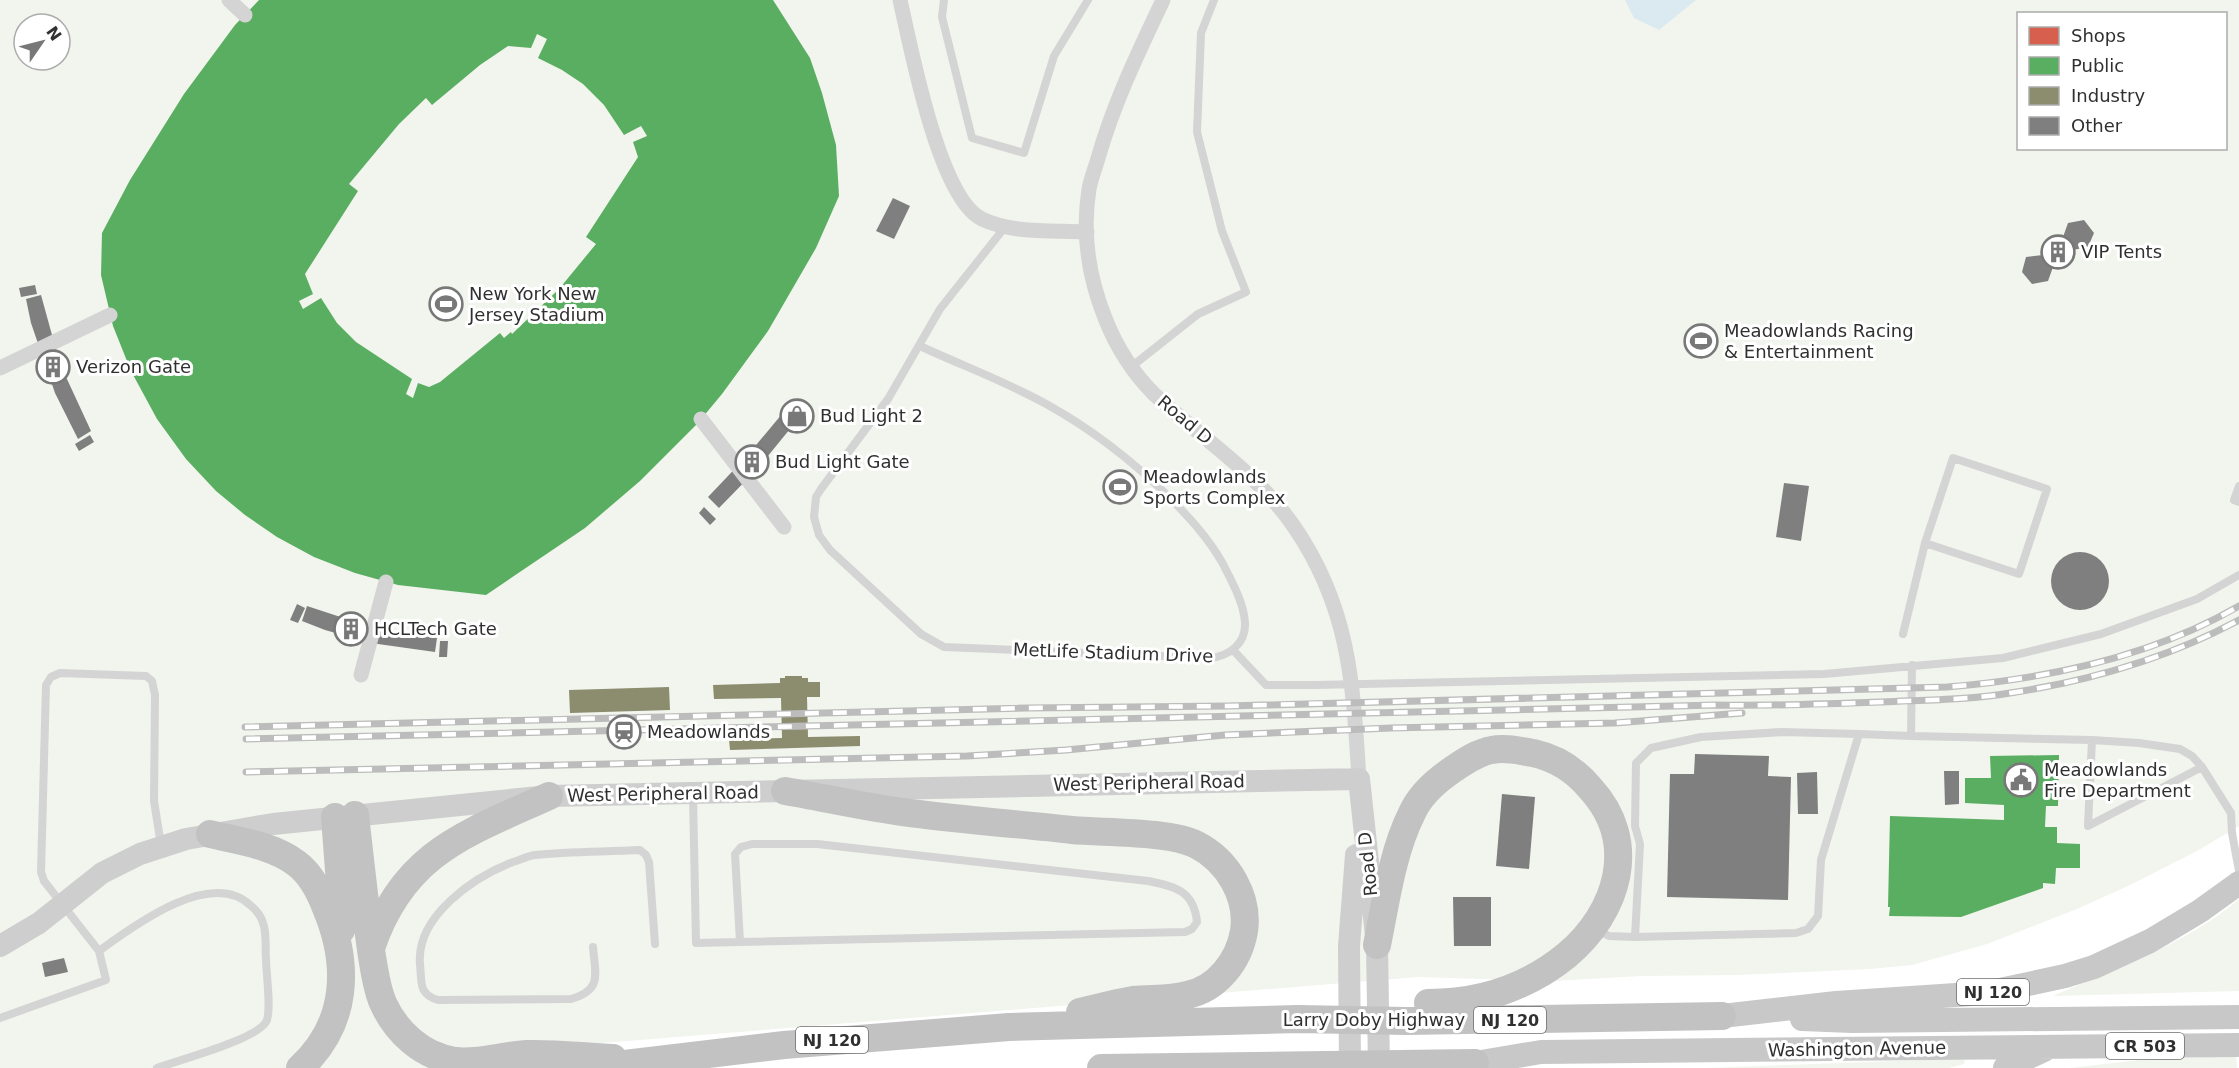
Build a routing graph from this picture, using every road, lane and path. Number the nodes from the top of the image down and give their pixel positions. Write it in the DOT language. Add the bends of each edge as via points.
graph roads {
  1 [pos="229,0"];
  2 [pos="900,0"];
  3 [pos="944,0"];
  4 [pos="1088,0"];
  5 [pos="1163,0"];
  6 [pos="1214,0"];
  7 [pos="245,15"];
  8 [pos="1005,226"];
  9 [pos="1087,232"];
  10 [pos="110,315"];
  11 [pos="920,346"];
  12 [pos="1131,367"];
  13 [pos="0,368"];
  14 [pos="701,419"];
  15 [pos="2239,486"];
  16 [pos="2239,502"];
  17 [pos="784,527"];
  18 [pos="1925,543"];
  19 [pos="2239,575"];
  20 [pos="386,582"];
  21 [pos="1903,634"];
  22 [pos="1233,650"];
  23 [pos="1912,665"];
  24 [pos="361,675"];
  25 [pos="1859,734"];
  26 [pos="1911,736"];
  27 [pos="2092,740"];
  28 [pos="2202,766"];
  29 [pos="1358,772"];
  30 [pos="785,791"];
  31 [pos="693,793"];
  32 [pos="549,796"];
  33 [pos="2235,814"];
  34 [pos="345,816"];
  35 [pos="210,834"];
  36 [pos="161,846"];
  37 [pos="2239,871"];
  38 [pos="2239,883"];
  39 [pos="62,904"];
  40 [pos="1593,927"];
  41 [pos="1635,937"];
  42 [pos="740,942"];
  43 [pos="655,944"];
  44 [pos="1363,945"];
  45 [pos="0,946"];
  46 [pos="339,947"];
  47 [pos="593,947"];
  48 [pos="371,948"];
  49 [pos="99,951"];
  50 [pos="1722,1016"];
  51 [pos="2239,1017"];
  52 [pos="0,1018"];
  53 [pos="1298,1019"];
  54 [pos="1009,1027"];
  55 [pos="2239,1045"];
  56 [pos="2051,1047"];
  57 [pos="654,1060"];
  58 [pos="1480,1065"];
  59 [pos="157,1068"];
  60 [pos="300,1068"];
  61 [pos="591,1068"];
  62 [pos="1101,1068"];
  63 [pos="1350,1068"];
  64 [pos="1379,1068"];
  65 [pos="2005,1068"];
  1 -- 7 [label="street"];
  2 -- 8 [label="street" via="932,130 948,176 972,213"];
  3 -- 4 [label="lane" via="942,17 972,138 1024,153 1054,56"];
  5 -- 9 [label="street, Road D" via="1110,116 1089,189"];
  6 -- 12 [label="lane" via="1201,33 1197,132 1222,231 1246,292 1198,314"];
  8 -- 9 [label="street"];
  8 -- 11 [label="lane, MetLife Stadium Drive" via="940,309"];
  9 -- 12 [label="street, Road D" via="1099,303"];
  10 -- 13 [label="street"];
  11 -- 22 [label="lane, MetLife Stadium Drive" via="1048,405 1106,442 1159,487 1197,527 1229,575 1245,619 1243,636"];
  11 -- 22 [label="lane, MetLife Stadium Drive" via="888,399 816,497 816,526 830,550 921,634 944,646 1210,658"];
  12 -- 29 [label="street, Road D" via="1155,394 1237,463 1281,509 1305,542 1340,620 1352,683"];
  14 -- 17 [label="street"];
  15 -- 16 [label="lane" via="2234,500"];
  18 -- 18 [label="lane" via="2019,574 2047,489 1953,458"];
  18 -- 21 [label="lane"];
  19 -- 23 [label="lane" via="2197,599 2101,634 2003,658"];
  20 -- 24 [label="street"];
  22 -- 23 [label="lane" via="1266,685 1824,674"];
  23 -- 26 [label="lane"];
  25 -- 26 [label="lane"];
  25 -- 41 [label="lane" via="1821,860 1818,916 1812,926 1796,933"];
  25 -- 41 [label="lane" via="1782,732 1701,737 1650,748 1636,763 1635,826 1640,844"];
  26 -- 27 [label="lane"];
  27 -- 28 [label="lane" via="2180,749"];
  27 -- 28 [label="lane" via="2088,826"];
  28 -- 33 [label="lane"];
  29 -- 30 [label="street, West Peripheral Road"];
  29 -- 44 [label="street, Road D"];
  30 -- 31 [label="street, West Peripheral Road"];
  30 -- 54 [label="highway" via="907,813 1176,838 1207,850 1232,878 1245,915 1242,941 1231,965 1208,987 1188,995 1134,1000"];
  31 -- 32 [label="street, West Peripheral Road"];
  31 -- 42 [label="lane" via="696,943"];
  32 -- 34 [label="street, West Peripheral Road"];
  32 -- 48 [label="highway" via="462,836 431,856 395,895"];
  33 -- 37 [label="lane" via="2232,833"];
  34 -- 35 [label="street, West Peripheral Road"];
  34 -- 46 [label="highway"];
  34 -- 48 [label="highway"];
  35 -- 36 [label="street, West Peripheral Road"];
  35 -- 46 [label="highway" via="278,852 298,865 324,902"];
  36 -- 39 [label="street, West Peripheral Road" via="102,873"];
  36 -- 39 [label="lane" via="154,801 152,681 146,676 60,673 51,677 46,685 42,872 44,881"];
  38 -- 50 [label="main road, Larry Doby Highway / NJ 120" via="2173,928 2125,954 2040,982 1966,995 1836,1003"];
  39 -- 45 [label="street, West Peripheral Road"];
  39 -- 49 [label="lane"];
  40 -- 41 [label="lane" via="1609,936"];
  40 -- 44 [label="highway" via="1612,895 1617,870 1616,833 1605,808 1580,777 1557,760 1517,750 1492,750 1470,758 1430,787 1412,811"];
  40 -- 53 [label="highway" via="1558,962 1500,993 1455,1003 1406,1003"];
  42 -- 42 [label="lane" via="1185,932 1197,922 1192,904 1173,885 817,844 752,844 735,854"];
  43 -- 47 [label="lane" via="649,862 640,850 532,855 491,870 457,894 433,920 419,953 423,990 428,997 438,1000 577,997 592,990 596,981"];
  44 -- 63 [label="street"];
  44 -- 64 [label="street, Road D"];
  46 -- 60 [label="highway" via="342,973 337,1008 323,1040"];
  48 -- 57 [label="highway" via="379,993 390,1016 415,1044 436,1056 457,1061 527,1054"];
  49 -- 52 [label="lane" via="106,980"];
  49 -- 59 [label="lane" via="155,912 212,894 240,897 264,923 267,1021 235,1041"];
  50 -- 51 [label="main road, Washington Avenue / CR 503" via="1852,1021"];
  50 -- 53 [label="highway, Larry Doby Highway / NJ 120"];
  53 -- 54 [label="highway, Larry Doby Highway / NJ 120"];
  54 -- 57 [label="highway, Larry Doby Highway / NJ 120"];
  55 -- 56 [label="main road, Washington Avenue / CR 503"];
  56 -- 58 [label="main road, Washington Avenue / CR 503" via="1541,1052"];
  56 -- 65 [label="main road"];
  57 -- 61 [label="highway, Larry Doby Highway / NJ 120"];
  58 -- 62 [label="highway"];
}
